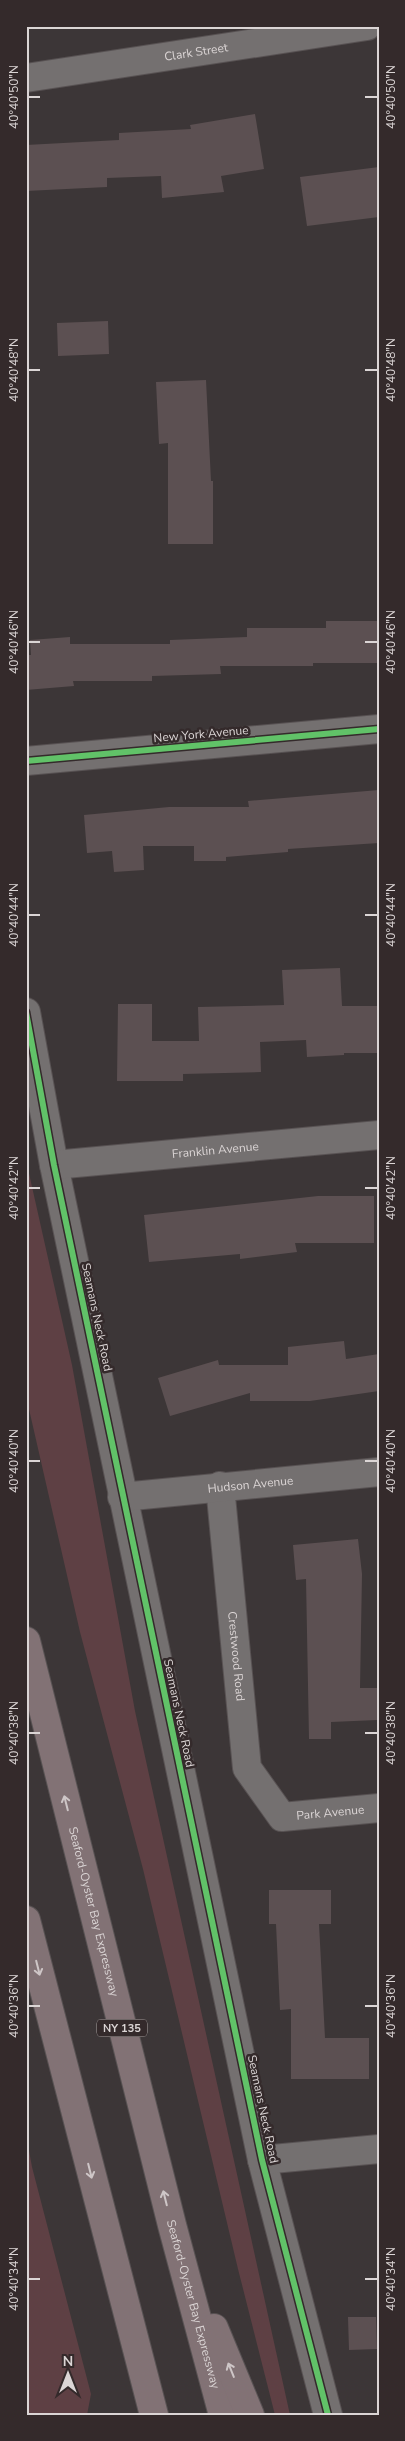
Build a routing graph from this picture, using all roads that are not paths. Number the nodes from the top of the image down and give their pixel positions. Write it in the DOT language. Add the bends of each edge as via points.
graph roads {
  1 [pos="367,26"];
  2 [pos="26,78"];
  3 [pos="379,729"];
  4 [pos="26,761"];
  5 [pos="26,1012"];
  6 [pos="379,1135"];
  7 [pos="54,1165"];
  8 [pos="379,1472"];
  9 [pos="220,1486"];
  10 [pos="122,1497"];
  11 [pos="26,1641"];
  12 [pos="379,1808"];
  13 [pos="282,1817"];
  14 [pos="26,1920"];
  15 [pos="379,2149"];
  16 [pos="262,2160"];
  17 [pos="172,2225"];
  18 [pos="133,2338"];
  19 [pos="138,2415"];
  20 [pos="154,2415"];
  21 [pos="222,2415"];
  22 [pos="250,2415"];
  23 [pos="328,2415"];
  1 -- 2 [label="street, Clark Street"];
  3 -- 4 [label="street, New York Avenue"];
  5 -- 7 [label="street, Seamans Neck Road"];
  6 -- 7 [label="street, Franklin Avenue"];
  7 -- 10 [label="street, Seamans Neck Road"];
  8 -- 9 [label="street, Hudson Avenue"];
  9 -- 10 [label="street, Hudson Avenue"];
  9 -- 13 [label="street, Crestwood Road" via="247,1768"];
  10 -- 16 [label="street, Seamans Neck Road"];
  17 -- 11 [label="highway, Seaford-Oyster Bay Expressway / NY 135, one-way"];
  12 -- 13 [label="street, Park Avenue"];
  14 -- 18 [label="highway, one-way"];
  15 -- 16 [label="street"];
  16 -- 23 [label="street, Seamans Neck Road"];
  17 -- 21 [label="highway, Seaford-Oyster Bay Expressway / NY 135"];
  22 -- 17 [label="highway, one-way"];
  18 -- 19 [label="highway"];
  18 -- 20 [label="highway"];
}
